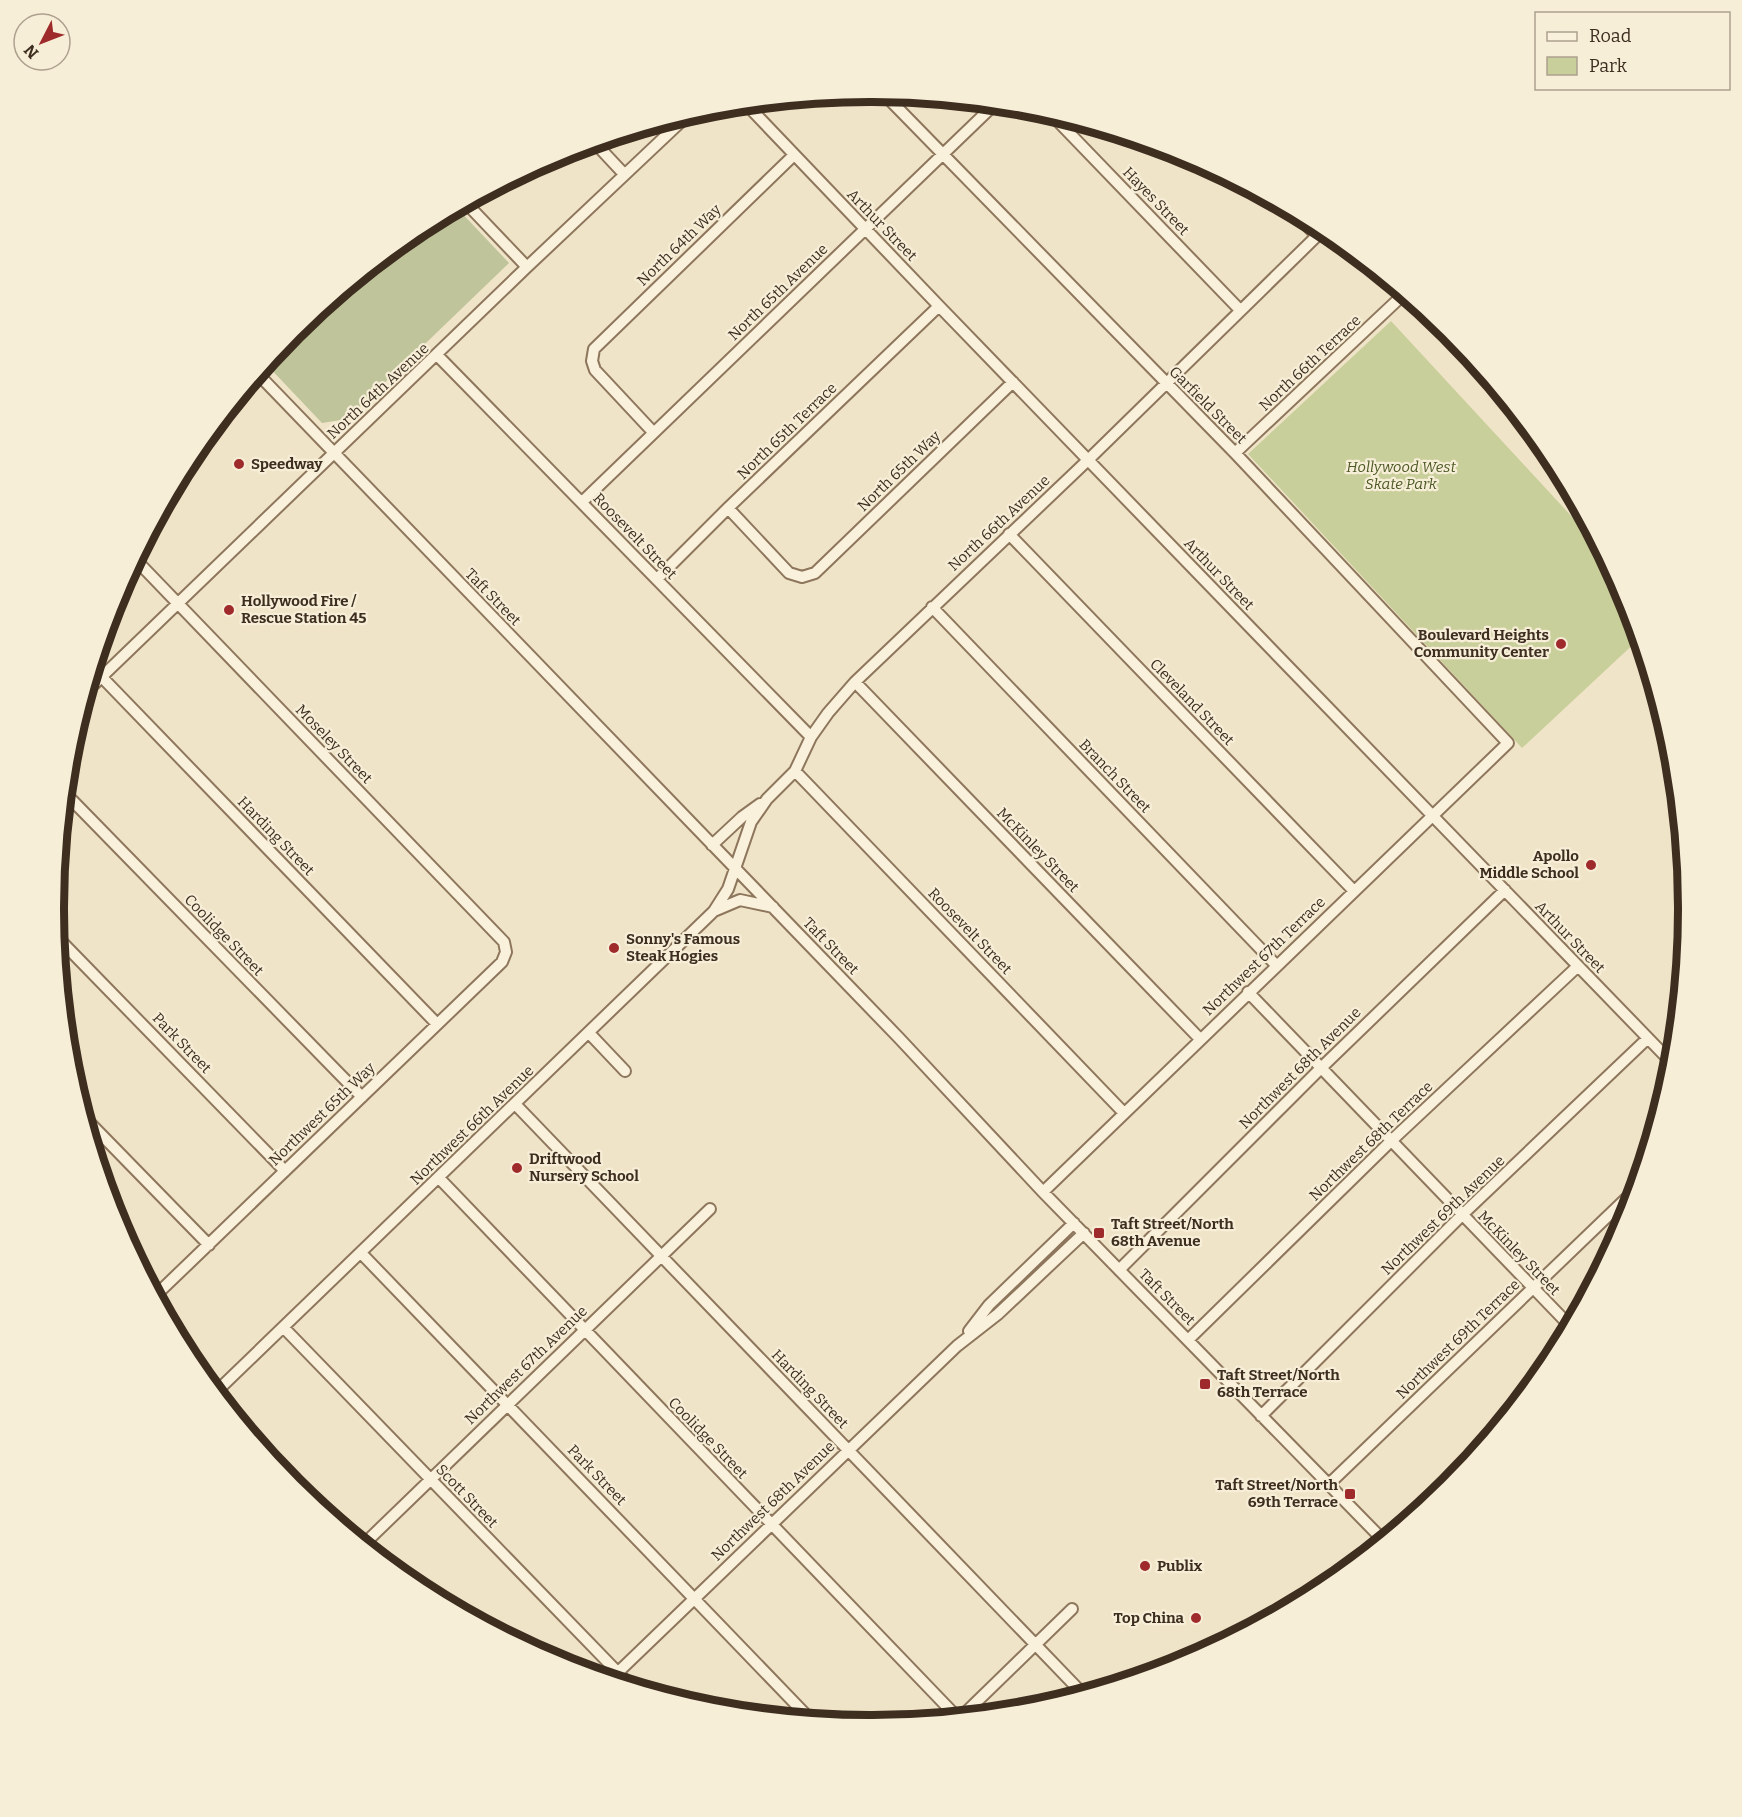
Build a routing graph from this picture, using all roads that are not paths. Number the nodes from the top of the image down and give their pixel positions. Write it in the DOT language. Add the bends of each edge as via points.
graph roads {
  1 [pos="893,103"];
  2 [pos="753,111"];
  3 [pos="988,111"];
  4 [pos="1061,125"];
  5 [pos="676,126"];
  6 [pos="601,149"];
  7 [pos="943,154"];
  8 [pos="794,155"];
  9 [pos="624,174"];
  10 [pos="471,208"];
  11 [pos="865,229"];
  12 [pos="1316,236"];
  13 [pos="527,267"];
  14 [pos="1399,299"];
  15 [pos="939,306"];
  16 [pos="1240,309"];
  17 [pos="437,355"];
  18 [pos="263,379"];
  19 [pos="1013,382"];
  20 [pos="1165,383"];
  21 [pos="653,432"];
  22 [pos="333,453"];
  23 [pos="1235,453"];
  24 [pos="1088,460"];
  25 [pos="582,502"];
  26 [pos="728,508"];
  27 [pos="1009,534"];
  28 [pos="142,566"];
  29 [pos="657,579"];
  30 [pos="177,604"];
  31 [pos="932,607"];
  32 [pos="101,671"];
  33 [pos="99,675"];
  34 [pos="855,682"];
  35 [pos="811,737"];
  36 [pos="1508,742"];
  37 [pos="795,771"];
  38 [pos="767,799"];
  39 [pos="72,800"];
  40 [pos="1433,814"];
  41 [pos="712,845"];
  42 [pos="736,869"];
  43 [pos="1353,890"];
  44 [pos="1505,890"];
  45 [pos="773,908"];
  46 [pos="714,911"];
  47 [pos="65,946"];
  48 [pos="506,952"];
  49 [pos="1276,965"];
  50 [pos="1577,967"];
  51 [pos="1248,992"];
  52 [pos="437,1024"];
  53 [pos="589,1033"];
  54 [pos="1648,1038"];
  55 [pos="1200,1039"];
  56 [pos="1664,1055"];
  57 [pos="1321,1068"];
  58 [pos="625,1071"];
  59 [pos="362,1097"];
  60 [pos="515,1104"];
  61 [pos="1124,1113"];
  62 [pos="95,1129"];
  63 [pos="1391,1142"];
  64 [pos="285,1171"];
  65 [pos="439,1178"];
  66 [pos="1043,1192"];
  67 [pos="1621,1203"];
  68 [pos="710,1209"];
  69 [pos="1462,1215"];
  70 [pos="1074,1223"];
  71 [pos="1084,1233"];
  72 [pos="208,1245"];
  73 [pos="361,1253"];
  74 [pos="661,1256"];
  75 [pos="1119,1270"];
  76 [pos="1533,1288"];
  77 [pos="161,1290"];
  78 [pos="1564,1320"];
  79 [pos="284,1328"];
  80 [pos="584,1330"];
  81 [pos="1188,1340"];
  82 [pos="957,1346"];
  83 [pos="222,1387"];
  84 [pos="508,1404"];
  85 [pos="1261,1416"];
  86 [pos="848,1450"];
  87 [pos="430,1479"];
  88 [pos="1328,1485"];
  89 [pos="771,1524"];
  90 [pos="1378,1535"];
  91 [pos="369,1539"];
  92 [pos="694,1598"];
  93 [pos="1072,1609"];
  94 [pos="1035,1645"];
  95 [pos="611,1672"];
  96 [pos="617,1674"];
  97 [pos="1078,1689"];
  98 [pos="968,1709"];
  99 [pos="952,1710"];
  100 [pos="804,1712"];
  1 -- 7 [label="street, Garfield Street"];
  2 -- 8 [label="street, Arthur Street"];
  3 -- 7 [label="street, North 65th Avenue"];
  4 -- 16 [label="street, Hayes Street"];
  5 -- 9 [label="street, North 64th Avenue"];
  6 -- 9 [label="street"];
  7 -- 11 [label="street, North 65th Avenue"];
  7 -- 20 [label="street, Garfield Street"];
  8 -- 11 [label="street, Arthur Street"];
  8 -- 21 [label="street, North 64th Way" via="594,349 592,361 596,370"];
  9 -- 13 [label="street, North 64th Avenue"];
  10 -- 13 [label="street"];
  11 -- 15 [label="street, Arthur Street"];
  11 -- 21 [label="street, North 65th Avenue"];
  12 -- 16 [label="street, North 66th Avenue"];
  13 -- 17 [label="street, North 64th Avenue"];
  14 -- 23 [label="street, North 66th Terrace"];
  15 -- 19 [label="street, Arthur Street"];
  15 -- 26 [label="street, North 65th Terrace"];
  16 -- 20 [label="street, North 66th Avenue"];
  17 -- 22 [label="street, North 64th Avenue"];
  17 -- 25 [label="street, Roosevelt Street"];
  18 -- 22 [label="street, Taft Street"];
  19 -- 24 [label="street, Arthur Street"];
  19 -- 26 [label="street, North 65th Way" via="815,573 802,577 789,573"];
  20 -- 23 [label="street, Garfield Street"];
  20 -- 24 [label="street, North 66th Avenue"];
  21 -- 25 [label="street, North 65th Avenue"];
  22 -- 30 [label="street, North 64th Avenue"];
  22 -- 41 [label="street, Taft Street"];
  23 -- 36 [label="street, Garfield Street"];
  24 -- 27 [label="street, North 66th Avenue"];
  24 -- 40 [label="street, Arthur Street"];
  25 -- 29 [label="street, Roosevelt Street"];
  26 -- 29 [label="street, North 65th Terrace"];
  27 -- 31 [label="street, North 66th Avenue"];
  27 -- 43 [label="street, Cleveland Street"];
  28 -- 30 [label="street, Moseley Street"];
  29 -- 35 [label="street, Roosevelt Street"];
  30 -- 32 [label="street, North 64th Avenue"];
  30 -- 48 [label="street, Moseley Street" via="504,942"];
  31 -- 34 [label="street, North 66th Avenue"];
  31 -- 49 [label="street, Branch Street"];
  33 -- 52 [label="street, Harding Street"];
  34 -- 35 [label="street, North 66th Avenue"];
  34 -- 55 [label="street, McKinley Street"];
  35 -- 37 [label="street, North 66th Avenue"];
  36 -- 40 [label="street, Northwest 67th Terrace"];
  37 -- 38 [label="street, North 66th Avenue"];
  37 -- 61 [label="street, Roosevelt Street"];
  38 -- 41 [label="street"];
  38 -- 42 [label="street, North 66th Avenue" via="751,822"];
  39 -- 59 [label="street, Coolidge Street"];
  40 -- 43 [label="street, Northwest 67th Terrace"];
  40 -- 44 [label="street, Arthur Street"];
  41 -- 42 [label="street, Taft Street"];
  42 -- 45 [label="street, Taft Street"];
  42 -- 46 [label="street, Northwest 66th Avenue"];
  43 -- 49 [label="street, Northwest 67th Terrace"];
  44 -- 50 [label="street, Arthur Street"];
  44 -- 57 [label="street, Northwest 68th Avenue"];
  45 -- 46 [label="street" via="740,900"];
  45 -- 66 [label="street, Taft Street"];
  46 -- 53 [label="street, Northwest 66th Avenue"];
  47 -- 64 [label="street, Park Street"];
  48 -- 52 [label="street, Northwest 65th Way" via="502,962"];
  49 -- 51 [label="street, Northwest 67th Terrace"];
  50 -- 54 [label="street, Arthur Street"];
  50 -- 63 [label="street, Northwest 68th Terrace"];
  51 -- 55 [label="street, Northwest 67th Terrace"];
  51 -- 57 [label="street, McKinley Street"];
  52 -- 59 [label="street, Northwest 65th Way"];
  53 -- 58 [label="street"];
  53 -- 60 [label="street, Northwest 66th Avenue"];
  54 -- 56 [label="street, Arthur Street"];
  54 -- 69 [label="street, Northwest 69th Avenue"];
  55 -- 61 [label="street, Northwest 67th Terrace"];
  57 -- 63 [label="street, McKinley Street"];
  57 -- 75 [label="street, Northwest 68th Avenue"];
  59 -- 64 [label="street, Northwest 65th Way"];
  60 -- 65 [label="street, Northwest 66th Avenue"];
  60 -- 74 [label="street, Harding Street"];
  61 -- 66 [label="street, Northwest 67th Terrace"];
  62 -- 72 [label="street"];
  63 -- 69 [label="street, McKinley Street"];
  63 -- 81 [label="street, Northwest 68th Terrace"];
  64 -- 72 [label="street, Northwest 65th Way"];
  65 -- 73 [label="street, Northwest 66th Avenue"];
  65 -- 80 [label="street, Coolidge Street"];
  66 -- 70 [label="street, Taft Street"];
  67 -- 76 [label="street, Northwest 69th Terrace"];
  68 -- 74 [label="street, Northwest 67th Avenue"];
  69 -- 76 [label="street, McKinley Street"];
  69 -- 85 [label="street, Northwest 69th Avenue"];
  70 -- 71 [label="street, Taft Street"];
  70 -- 82 [label="street, Northwest 68th Avenue" via="989,1305"];
  71 -- 75 [label="street, Taft Street"];
  71 -- 82 [label="street, Northwest 68th Avenue" via="998,1314"];
  72 -- 77 [label="street, Northwest 65th Way"];
  73 -- 79 [label="street, Northwest 66th Avenue"];
  73 -- 84 [label="street, Park Street"];
  74 -- 80 [label="street, Northwest 67th Avenue"];
  74 -- 86 [label="street, Harding Street"];
  75 -- 81 [label="street, Taft Street"];
  76 -- 78 [label="street, McKinley Street"];
  76 -- 88 [label="street, Northwest 69th Terrace"];
  79 -- 83 [label="street, Northwest 66th Avenue"];
  79 -- 87 [label="street, Scott Street"];
  80 -- 84 [label="street, Northwest 67th Avenue"];
  80 -- 89 [label="street, Coolidge Street"];
  81 -- 85 [label="street, Taft Street"];
  82 -- 86 [label="street, Northwest 68th Avenue"];
  84 -- 87 [label="street, Northwest 67th Avenue"];
  84 -- 92 [label="street, Park Street"];
  85 -- 88 [label="street, Taft Street"];
  86 -- 89 [label="street, Northwest 68th Avenue"];
  86 -- 94 [label="street, Harding Street"];
  87 -- 91 [label="street, Northwest 67th Avenue"];
  87 -- 95 [label="street, Scott Street"];
  88 -- 90 [label="street, Taft Street"];
  89 -- 92 [label="street, Northwest 68th Avenue"];
  89 -- 99 [label="street, Coolidge Street"];
  92 -- 96 [label="street, Northwest 68th Avenue"];
  92 -- 100 [label="street, Park Street"];
  93 -- 94 [label="street"];
  94 -- 97 [label="street, Harding Street"];
  94 -- 98 [label="street"];
}
